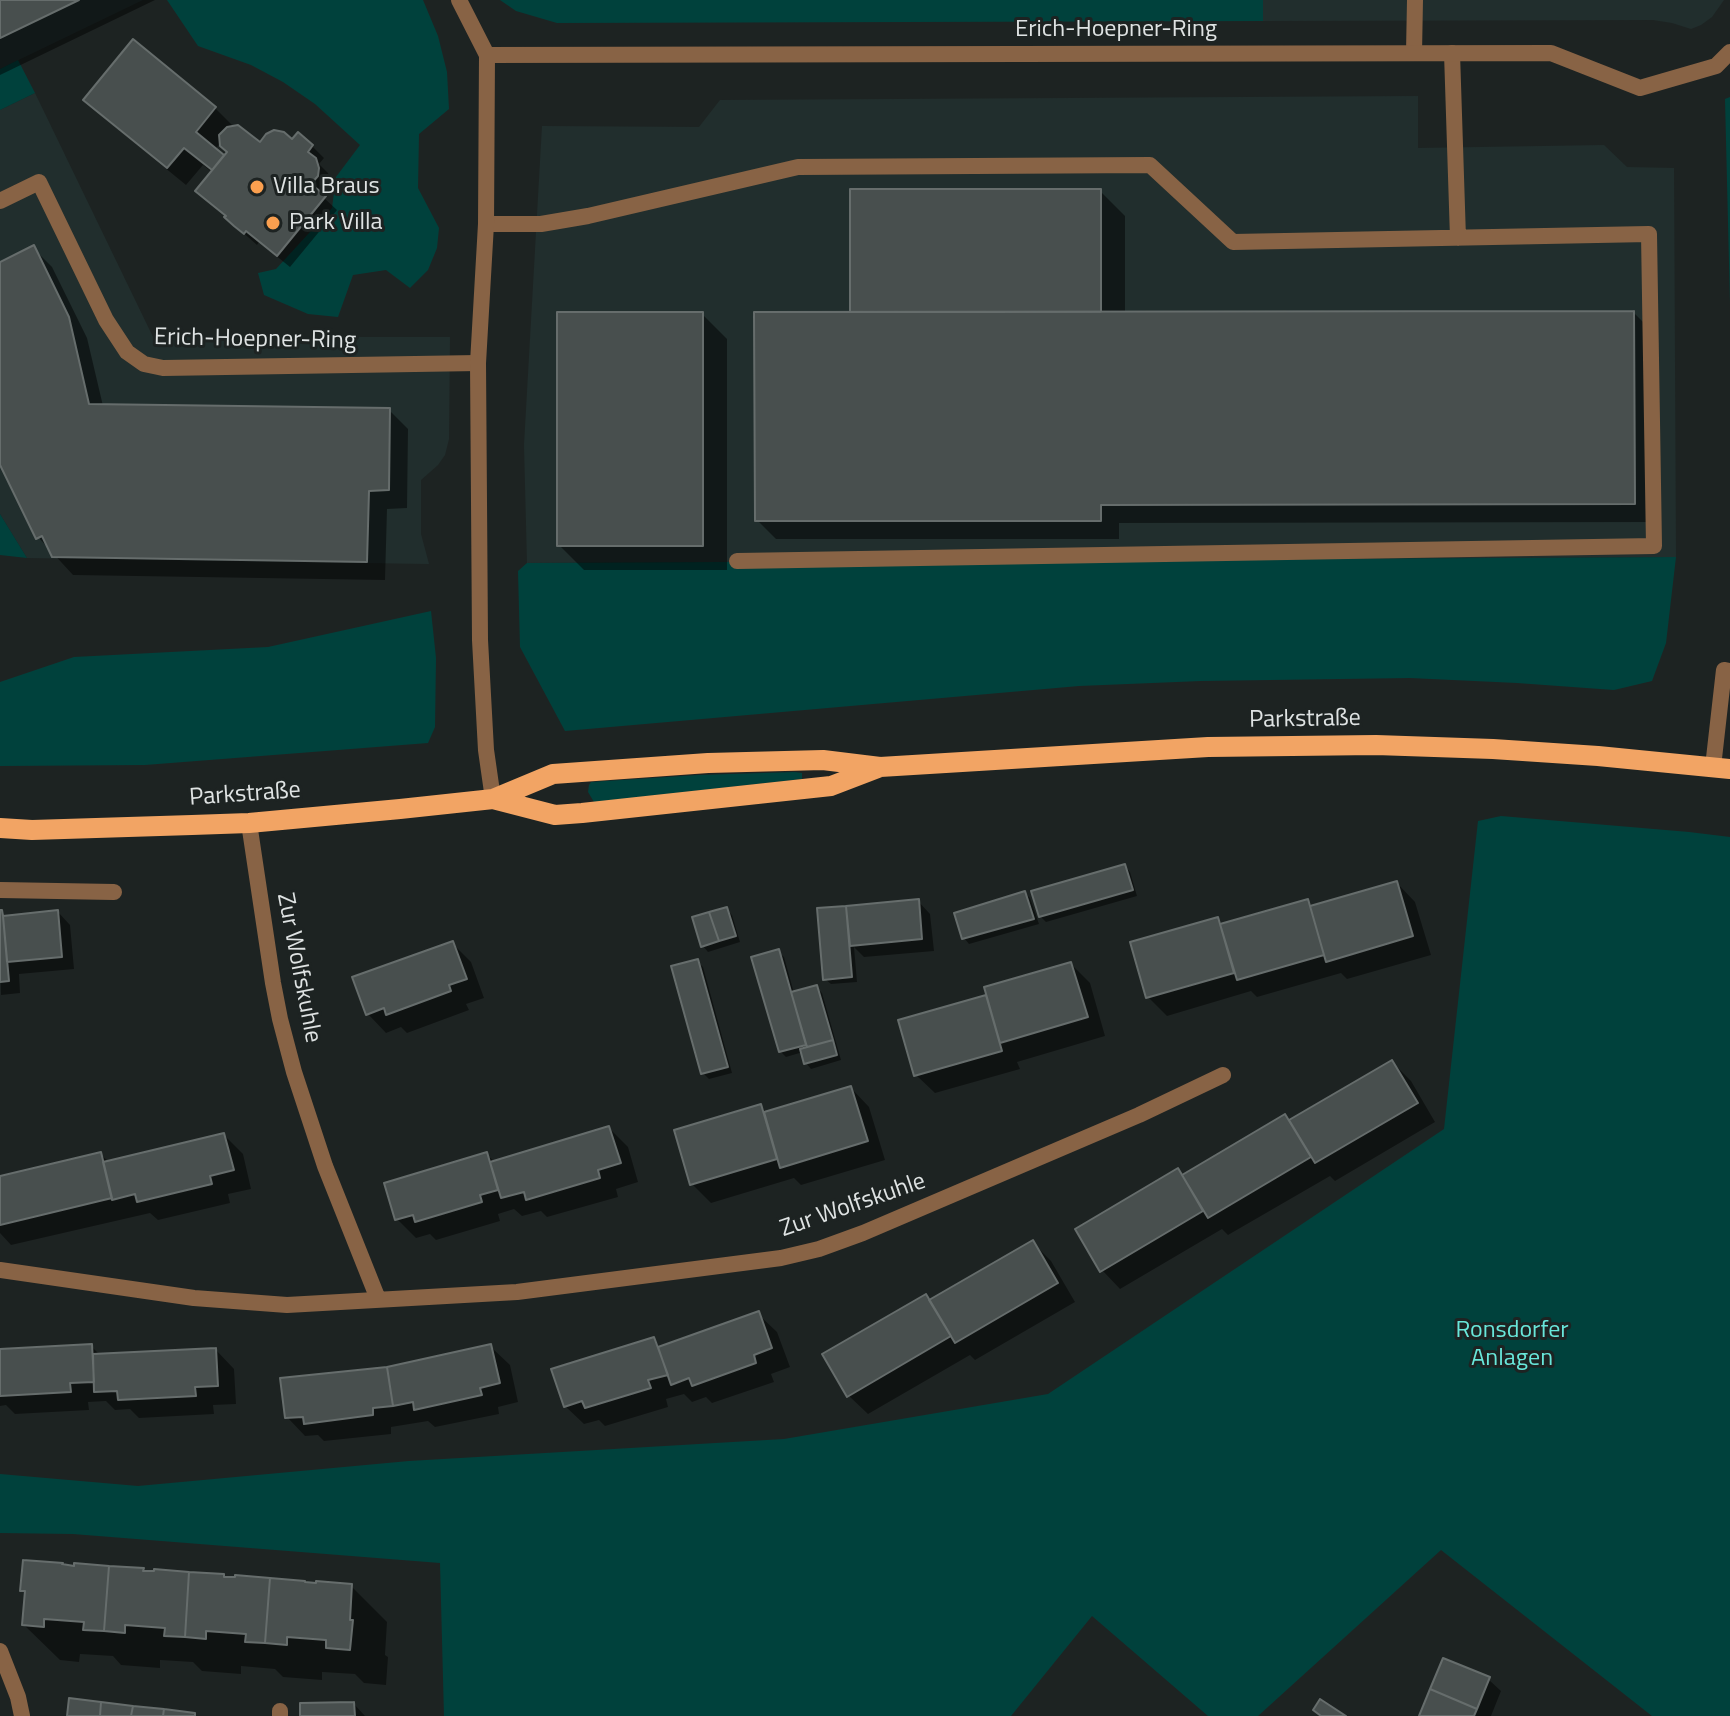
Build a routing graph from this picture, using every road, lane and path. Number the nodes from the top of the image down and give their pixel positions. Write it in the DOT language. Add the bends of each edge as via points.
graph roads {
  1 [pos="459,0"];
  2 [pos="1415,0"];
  3 [pos="1730,52"];
  4 [pos="1414,53"];
  5 [pos="1452,53"];
  6 [pos="487,55"];
  7 [pos="0,201"];
  8 [pos="486,224"];
  9 [pos="1458,238"];
  10 [pos="478,363"];
  11 [pos="737,561"];
  12 [pos="1727,670"];
  13 [pos="880,767"];
  14 [pos="1722,768"];
  15 [pos="493,799"];
  16 [pos="249,823"];
  17 [pos="0,828"];
  18 [pos="0,890"];
  19 [pos="114,892"];
  20 [pos="1223,1075"];
  21 [pos="0,1270"];
  22 [pos="378,1299"];
  23 [pos="0,1651"];
  24 [pos="22,1716"];
  1 -- 6 [label="street"];
  2 -- 4 [label="street"];
  3 -- 5 [label="street, Erich-Hoepner-Ring" via="1716,66 1640,88 1551,53"];
  4 -- 5 [label="street, Erich-Hoepner-Ring"];
  4 -- 6 [label="street, Erich-Hoepner-Ring"];
  5 -- 9 [label="street"];
  6 -- 8 [label="street"];
  7 -- 10 [label="street, Erich-Hoepner-Ring" via="39,182 106,320 127,352 144,364 163,368"];
  8 -- 9 [label="street" via="541,224 588,216 798,167 1150,165 1233,242"];
  8 -- 10 [label="street"];
  9 -- 11 [label="street" via="1649,234 1654,546"];
  10 -- 15 [label="street" via="480,640"];
  12 -- 14 [label="street"];
  13 -- 14 [label="main road, Parkstraße" via="1208,747 1376,745"];
  13 -- 15 [label="main road, Parkstraße" via="823,760 593,770 553,774"];
  13 -- 15 [label="main road, Parkstraße" via="831,786 582,813 555,815"];
  15 -- 16 [label="main road, Parkstraße"];
  16 -- 17 [label="main road, Parkstraße"];
  16 -- 22 [label="street, Zur Wolfskuhle" via="273,983 291,1058 325,1166"];
  18 -- 19 [label="street"];
  20 -- 22 [label="street, Zur Wolfskuhle" via="929,1206 819,1249 517,1292"];
  21 -- 22 [label="street, Zur Wolfskuhle" via="194,1298 287,1305"];
  23 -- 24 [label="street"];
}
